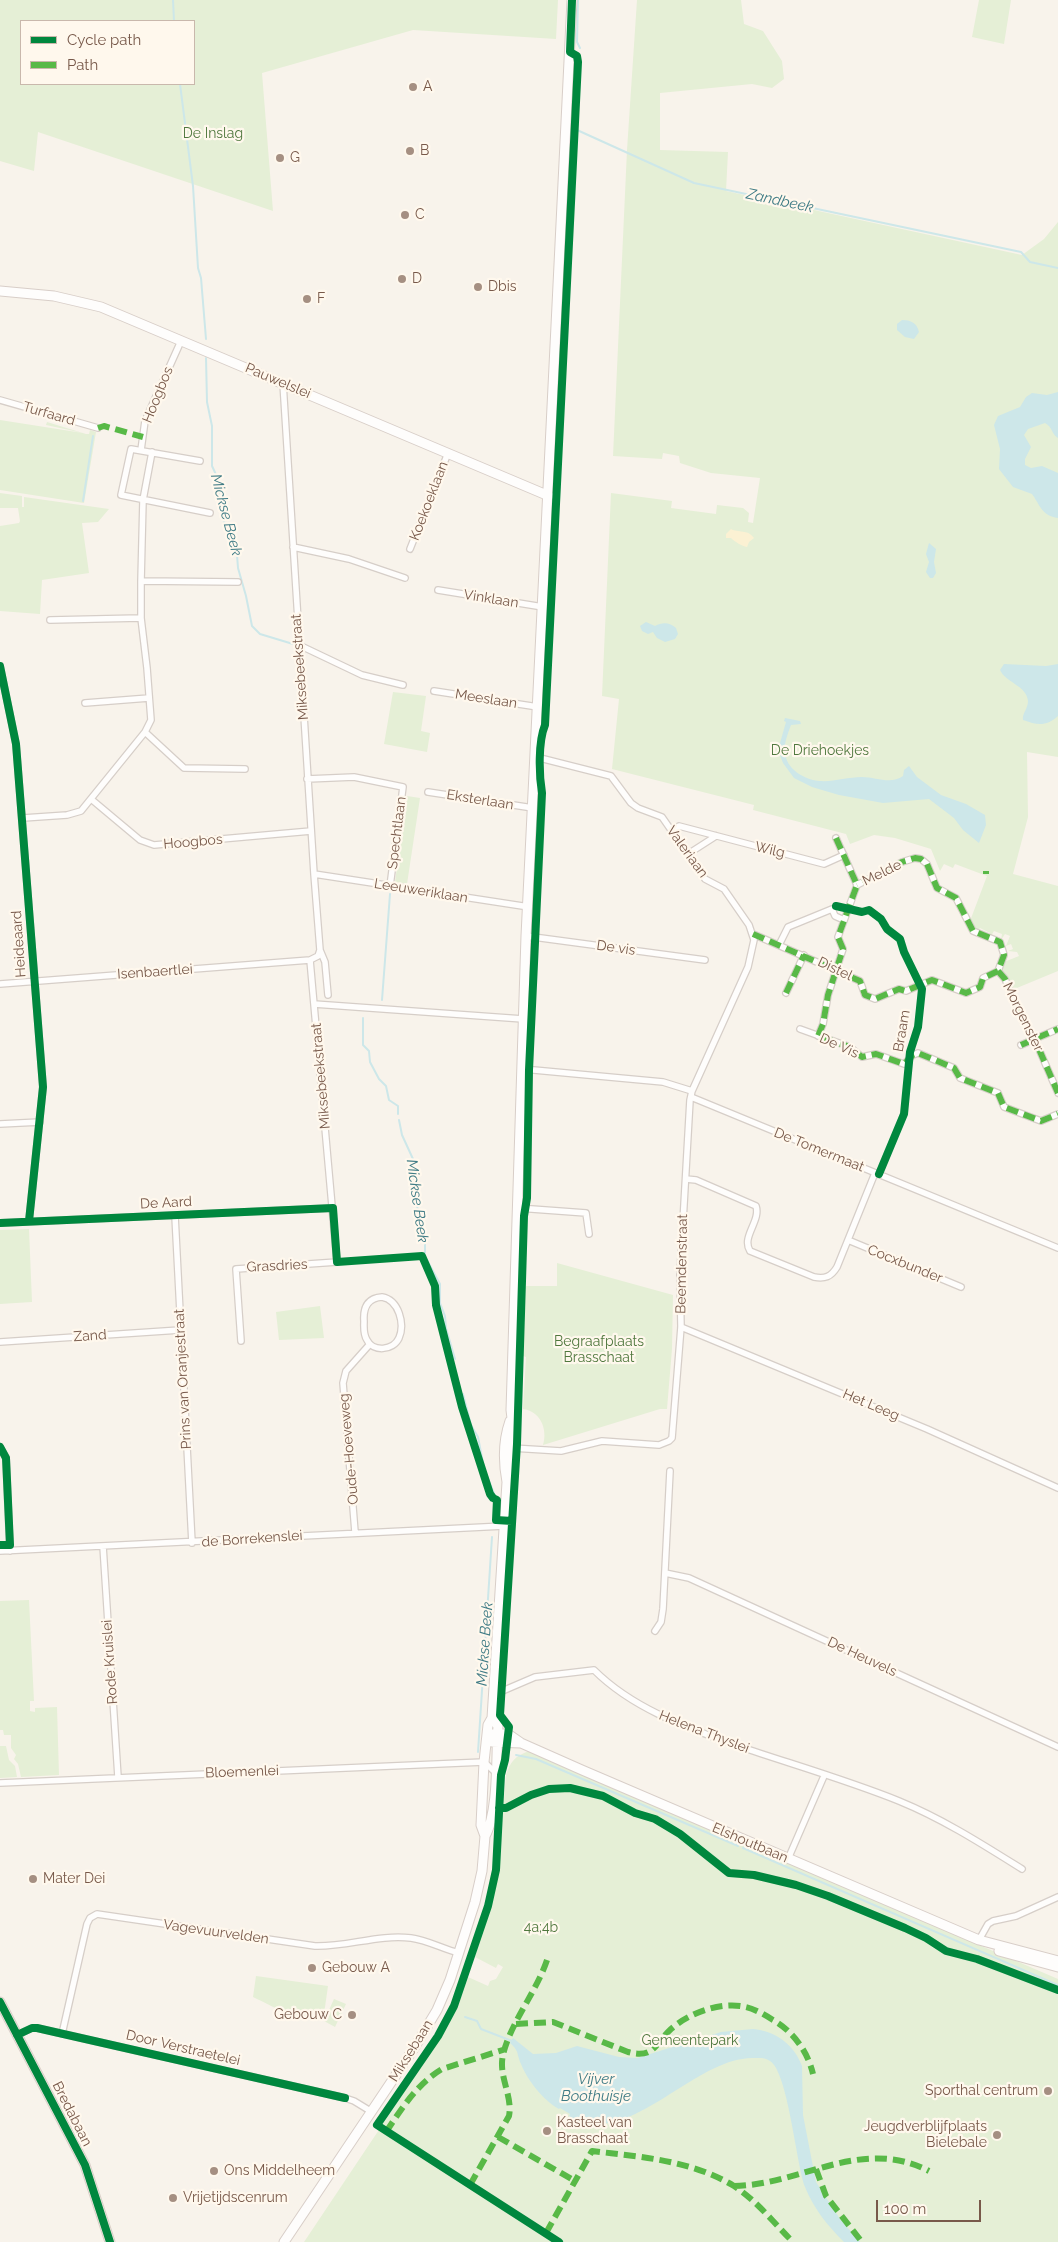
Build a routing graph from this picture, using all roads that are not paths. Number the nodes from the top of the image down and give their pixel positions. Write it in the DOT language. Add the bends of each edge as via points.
graph roads {
  1 [pos="572,0"];
  2 [pos="0,291"];
  3 [pos="180,341"];
  4 [pos="283,383"];
  5 [pos="0,400"];
  6 [pos="98,428"];
  7 [pos="141,450"];
  8 [pos="152,452"];
  9 [pos="448,453"];
  10 [pos="200,460"];
  11 [pos="549,496"];
  12 [pos="143,500"];
  13 [pos="210,513"];
  14 [pos="293,547"];
  15 [pos="410,549"];
  16 [pos="405,578"];
  17 [pos="141,581"];
  18 [pos="238,582"];
  19 [pos="438,590"];
  20 [pos="543,607"];
  21 [pos="141,618"];
  22 [pos="50,620"];
  23 [pos="299,645"];
  24 [pos="0,666"];
  25 [pos="403,685"];
  26 [pos="434,691"];
  27 [pos="149,698"];
  28 [pos="85,703"];
  29 [pos="538,707"];
  30 [pos="145,732"];
  31 [pos="536,757"];
  32 [pos="245,769"];
  33 [pos="307,779"];
  34 [pos="428,792"];
  35 [pos="91,799"];
  36 [pos="533,808"];
  37 [pos="23,818"];
  38 [pos="311,831"];
  39 [pos="672,831"];
  40 [pos="716,836"];
  41 [pos="836,838"];
  42 [pos="688,854"];
  43 [pos="844,855"];
  44 [pos="314,874"];
  45 [pos="857,885"];
  46 [pos="390,886"];
  47 [pos="529,906"];
  48 [pos="844,920"];
  49 [pos="753,934"];
  50 [pos="526,936"];
  51 [pos="779,945"];
  52 [pos="320,950"];
  53 [pos="804,955"];
  54 [pos="1004,955"];
  55 [pos="310,960"];
  56 [pos="705,960"];
  57 [pos="837,970"];
  58 [pos="998,971"];
  59 [pos="35,981"];
  60 [pos="0,984"];
  61 [pos="786,993"];
  62 [pos="328,995"];
  63 [pos="314,1004"];
  64 [pos="524,1020"];
  65 [pos="800,1029"];
  66 [pos="1058,1030"];
  67 [pos="818,1036"];
  68 [pos="1035,1040"];
  69 [pos="1022,1045"];
  70 [pos="523,1069"];
  71 [pos="1058,1093"];
  72 [pos="691,1094"];
  73 [pos="1058,1114"];
  74 [pos="40,1122"];
  75 [pos="0,1124"];
  76 [pos="874,1173"];
  77 [pos="686,1179"];
  78 [pos="333,1208"];
  79 [pos="518,1208"];
  80 [pos="175,1216"];
  81 [pos="30,1221"];
  82 [pos="0,1223"];
  83 [pos="589,1234"];
  84 [pos="848,1240"];
  85 [pos="1058,1248"];
  86 [pos="962,1287"];
  87 [pos="681,1327"];
  88 [pos="180,1330"];
  89 [pos="241,1341"];
  90 [pos="0,1342"];
  91 [pos="370,1344"];
  92 [pos="0,1447"];
  93 [pos="509,1448"];
  94 [pos="670,1471"];
  95 [pos="1058,1488"];
  96 [pos="504,1526"];
  97 [pos="355,1532"];
  98 [pos="192,1542"];
  99 [pos="103,1546"];
  100 [pos="0,1551"];
  101 [pos="10,1551"];
  102 [pos="665,1573"];
  103 [pos="655,1632"];
  104 [pos="493,1694"];
  105 [pos="492,1718"];
  106 [pos="487,1738"];
  107 [pos="497,1738"];
  108 [pos="1058,1747"];
  109 [pos="484,1762"];
  110 [pos="495,1772"];
  111 [pos="824,1776"];
  112 [pos="118,1777"];
  113 [pos="0,1783"];
  114 [pos="486,1826"];
  115 [pos="788,1859"];
  116 [pos="1022,1868"];
  117 [pos="1058,1897"];
  118 [pos="979,1940"];
  119 [pos="459,1953"];
  120 [pos="1058,1961"];
  121 [pos="1058,1967"];
  122 [pos="0,2002"];
  123 [pos="62,2034"];
  124 [pos="17,2035"];
  125 [pos="372,2112"];
  126 [pos="110,2242"];
  127 [pos="284,2242"];
  1 -- 11 [label="street, Miksebaan"];
  2 -- 3 [label="street, Pauwelslei" via="54,296 101,307"];
  3 -- 4 [label="street, Pauwelslei"];
  3 -- 7 [label="street, Hoogbos" via="146,421"];
  4 -- 9 [label="street, Pauwelslei"];
  4 -- 14 [label="street, Miksebeekstraat"];
  5 -- 6 [label="street, Turfaard"];
  7 -- 8 [label="street"];
  7 -- 12 [label="street" via="131,449 122,495"];
  8 -- 10 [label="street"];
  8 -- 12 [label="street"];
  9 -- 11 [label="street, Pauwelslei"];
  9 -- 15 [label="street, Koekoeklaan"];
  11 -- 20 [label="street, Miksebaan"];
  12 -- 13 [label="street"];
  12 -- 17 [label="street"];
  14 -- 16 [label="street" via="349,559"];
  14 -- 23 [label="street, Miksebeekstraat"];
  17 -- 18 [label="street"];
  17 -- 21 [label="street"];
  19 -- 20 [label="street, Vinklaan"];
  20 -- 29 [label="street, Miksebaan"];
  21 -- 22 [label="street"];
  21 -- 27 [label="street"];
  23 -- 25 [label="street" via="362,675"];
  23 -- 33 [label="street, Miksebeekstraat"];
  24 -- 37 [label="street, Heideaard" via="16,744"];
  26 -- 29 [label="street, Meeslaan"];
  27 -- 28 [label="street"];
  27 -- 30 [label="street" via="151,720"];
  29 -- 31 [label="street, Miksebaan"];
  30 -- 32 [label="street" via="184,768"];
  30 -- 35 [label="street"];
  31 -- 36 [label="street, Miksebaan"];
  31 -- 39 [label="street, Valeriaan" via="611,776 631,803 662,817"];
  33 -- 38 [label="street, Miksebeekstraat"];
  33 -- 46 [label="street, Spechtlaan" via="354,777 403,787"];
  34 -- 36 [label="street, Eksterlaan"];
  35 -- 37 [label="street" via="81,811 67,815"];
  35 -- 38 [label="street, Hoogbos" via="140,840 154,845"];
  36 -- 47 [label="street, Miksebaan"];
  37 -- 59 [label="street, Heideaard"];
  38 -- 44 [label="street, Miksebeekstraat"];
  39 -- 40 [label="street, Wilg" via="679,826"];
  39 -- 42 [label="street, Valeriaan"];
  40 -- 42 [label="street"];
  40 -- 43 [label="street, Wilg" via="824,864"];
  41 -- 43 [label="street"];
  42 -- 49 [label="street, Valeriaan" via="705,879 724,888"];
  43 -- 45 [label="street"];
  44 -- 46 [label="street, Leeuweriklaan"];
  44 -- 52 [label="street, Miksebeekstraat"];
  45 -- 48 [label="street"];
  45 -- 54 [label="street, Melde" via="902,862 921,859 927,864 937,888 956,898 973,931 1000,942"];
  46 -- 47 [label="street, Leeuweriklaan"];
  47 -- 50 [label="street, Miksebaan"];
  48 -- 51 [label="street" via="835,916 832,909 788,926"];
  48 -- 57 [label="street" via="838,937 843,949"];
  49 -- 51 [label="street, Distel"];
  49 -- 72 [label="street" via="753,952 748,967"];
  50 -- 56 [label="street, De vis"];
  50 -- 64 [label="street, Miksebaan"];
  51 -- 53 [label="street, Distel"];
  52 -- 55 [label="street" via="318,956"];
  52 -- 62 [label="street, Miksebeekstraat" via="325,962"];
  53 -- 57 [label="street, Distel"];
  53 -- 61 [label="street"];
  54 -- 58 [label="street, Distel"];
  55 -- 59 [label="street, Isenbaertlei"];
  55 -- 63 [label="street, Miksebeekstraat"];
  57 -- 58 [label="street, Distel" via="860,981 865,995 875,999 932,980 966,993 980,987 983,978"];
  57 -- 67 [label="street"];
  58 -- 68 [label="street, Morgenster"];
  59 -- 60 [label="street, Isenbaertlei"];
  59 -- 74 [label="street, Heideaard" via="43,1087"];
  63 -- 64 [label="street"];
  63 -- 78 [label="street, Miksebeekstraat"];
  64 -- 70 [label="street, Miksebaan"];
  65 -- 67 [label="street, De Vis"];
  66 -- 68 [label="street"];
  67 -- 73 [label="street, De Vis" via="850,1047 862,1057 876,1054 904,1064 918,1053 954,1068 960,1078 998,1093 1004,1107 1041,1121"];
  68 -- 69 [label="street"];
  68 -- 71 [label="street, Morgenster"];
  70 -- 72 [label="street" via="663,1082"];
  70 -- 79 [label="street, Miksebaan"];
  72 -- 76 [label="street, De Tomermaat"];
  72 -- 77 [label="street, Beemdenstraat"];
  74 -- 75 [label="street"];
  74 -- 81 [label="street, Heideaard"];
  76 -- 84 [label="street"];
  76 -- 85 [label="street, De Tomermaat"];
  77 -- 84 [label="street" via="696,1180 756,1206 758,1216 747,1246 750,1251 814,1276 825,1278 834,1272"];
  77 -- 87 [label="street, Beemdenstraat" via="680,1274"];
  78 -- 80 [label="street, De Aard"];
  78 -- 89 [label="street, Grasdries" via="337,1262 236,1269"];
  79 -- 83 [label="street" via="586,1213"];
  79 -- 93 [label="street, Miksebaan" via="510,1419 506,1433"];
  80 -- 81 [label="street, De Aard"];
  80 -- 88 [label="street, Prins van Oranjestraat"];
  81 -- 82 [label="street, De Aard"];
  84 -- 86 [label="street, Cocxbunder"];
  87 -- 93 [label="street, Beemdenstraat" via="672,1438 669,1441 659,1445 602,1441 560,1451"];
  87 -- 95 [label="street, Het Leeg" via="927,1429"];
  88 -- 90 [label="street, Zand"];
  88 -- 98 [label="street, Prins van Oranjestraat"];
  91 -- 91 [label="street" via="388,1347 399,1338 398,1307 386,1297 372,1299 364,1308 365,1336"];
  91 -- 97 [label="street, Oude-Hoeveweg" via="346,1371 343,1383"];
  92 -- 101 [label="street" via="6,1458"];
  93 -- 96 [label="street, Miksebaan" via="504,1462"];
  94 -- 102 [label="street"];
  96 -- 97 [label="street, de Borrekenslei"];
  96 -- 104 [label="street, Miksebaan"];
  97 -- 98 [label="street, de Borrekenslei"];
  98 -- 99 [label="street, de Borrekenslei"];
  99 -- 101 [label="street, de Borrekenslei"];
  99 -- 112 [label="street, Rode Kruislei"];
  100 -- 101 [label="street, de Borrekenslei"];
  102 -- 103 [label="street" via="661,1622"];
  102 -- 108 [label="street, De Heuvels" via="689,1578"];
  104 -- 105 [label="street, Miksebaan"];
  104 -- 111 [label="street, Helena Thyslei" via="535,1677 594,1670 607,1682 658,1714"];
  105 -- 106 [label="street, Miksebaan"];
  105 -- 107 [label="street, Miksebaan" via="498,1726"];
  106 -- 107 [label="street, Elshoutbaan"];
  106 -- 109 [label="street, Miksebaan"];
  107 -- 110 [label="street, Miksebaan"];
  107 -- 115 [label="street, Elshoutbaan" via="521,1743"];
  109 -- 110 [label="street"];
  109 -- 112 [label="street, Bloemenlei"];
  109 -- 114 [label="street, Miksebaan"];
  110 -- 114 [label="street, Miksebaan"];
  111 -- 115 [label="street"];
  111 -- 116 [label="street, Helena Thyslei" via="899,1802 967,1834"];
  112 -- 113 [label="street, Bloemenlei"];
  114 -- 119 [label="street, Miksebaan" via="479,1886"];
  115 -- 118 [label="street, Elshoutbaan"];
  117 -- 118 [label="street" via="1016,1916 993,1921"];
  118 -- 120 [label="street, Elshoutbaan"];
  118 -- 121 [label="street, Elshoutbaan" via="1010,1955"];
  119 -- 123 [label="street, Vagevuurvelden" via="412,1938 329,1946 301,1944 97,1914 87,1924"];
  119 -- 125 [label="street, Miksebaan" via="430,2022"];
  122 -- 124 [label="main road, Bredabaan"];
  123 -- 124 [label="street, Door Verstraetelei" via="34,2027"];
  123 -- 125 [label="street, Door Verstraetelei" via="345,2098"];
  124 -- 126 [label="main road, Bredabaan" via="85,2166"];
  125 -- 127 [label="street, Miksebaan"];
}
